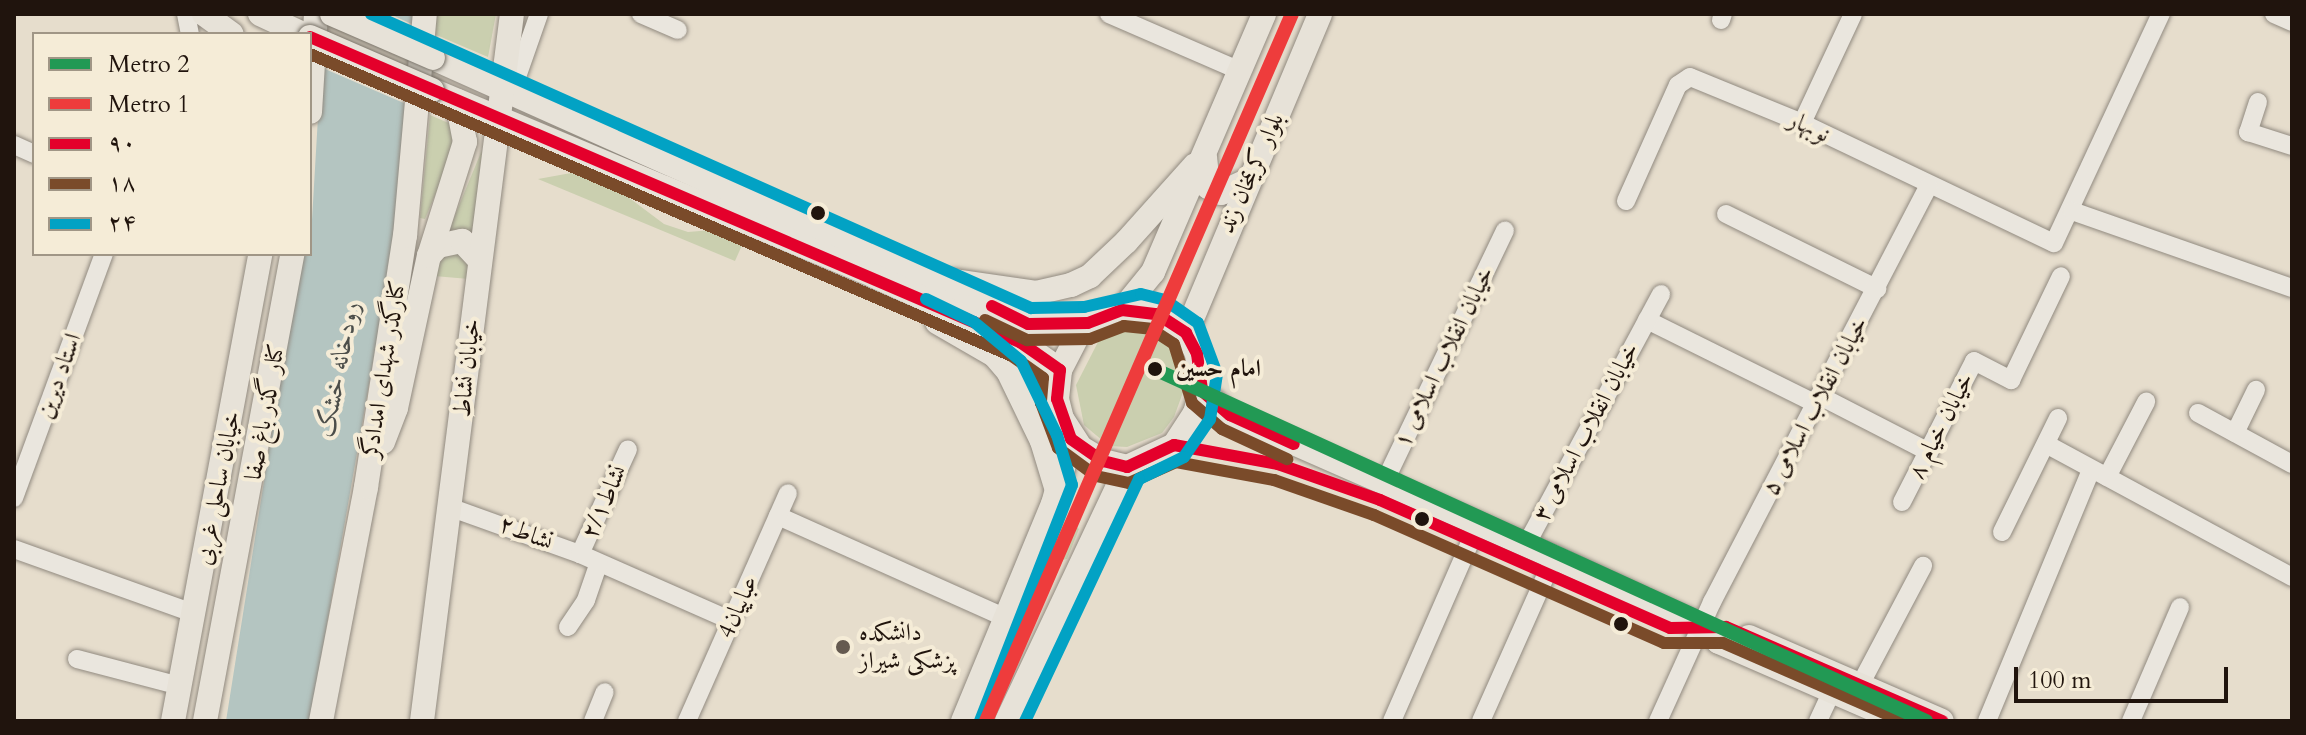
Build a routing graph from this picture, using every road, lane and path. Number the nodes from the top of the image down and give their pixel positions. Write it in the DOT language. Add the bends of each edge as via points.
graph roads {
  1 [pos="204,14"];
  2 [pos="260,14"];
  3 [pos="316,14"];
  4 [pos="332,14"];
  5 [pos="425,14"];
  6 [pos="512,14"];
  7 [pos="539,14"];
  8 [pos="641,14"];
  9 [pos="1109,14"];
  10 [pos="1264,14"];
  11 [pos="1320,14"];
  12 [pos="1853,14"];
  13 [pos="2161,14"];
  14 [pos="2274,14"];
  15 [pos="2292,22"];
  16 [pos="678,30"];
  17 [pos="229,32"];
  18 [pos="297,32"];
  19 [pos="312,39"];
  20 [pos="1240,71"];
  21 [pos="312,79"];
  22 [pos="500,90"];
  23 [pos="457,101"];
  24 [pos="2258,102"];
  25 [pos="497,118"];
  26 [pos="1802,123"];
  27 [pos="2292,146"];
  28 [pos="1206,155"];
  29 [pos="1247,181"];
  30 [pos="1929,186"];
  31 [pos="1626,201"];
  32 [pos="2072,211"];
  33 [pos="1726,214"];
  34 [pos="763,218"];
  35 [pos="1505,230"];
  36 [pos="103,256"];
  37 [pos="260,256"];
  38 [pos="292,256"];
  39 [pos="429,256"];
  40 [pos="480,260"];
  41 [pos="835,260"];
  42 [pos="2061,276"];
  43 [pos="938,280"];
  44 [pos="2292,288"];
  45 [pos="1878,289"];
  46 [pos="1661,294"];
  47 [pos="1122,310"];
  48 [pos="1647,320"];
  49 [pos="1088,323"];
  50 [pos="1186,333"];
  51 [pos="1060,370"];
  52 [pos="2256,390"];
  53 [pos="1202,391"];
  54 [pos="1818,400"];
  55 [pos="2146,402"];
  56 [pos="2198,413"];
  57 [pos="2058,418"];
  58 [pos="2235,433"];
  59 [pos="1071,439"];
  60 [pos="2046,444"];
  61 [pos="628,449"];
  62 [pos="1929,452"];
  63 [pos="2292,464"];
  64 [pos="1127,467"];
  65 [pos="2099,473"];
  66 [pos="1384,483"];
  67 [pos="366,487"];
  68 [pos="1056,487"];
  69 [pos="788,493"];
  70 [pos="14,498"];
  71 [pos="1902,502"];
  72 [pos="452,508"];
  73 [pos="778,516"];
  74 [pos="1478,524"];
  75 [pos="2002,532"];
  76 [pos="1526,545"];
  77 [pos="14,549"];
  78 [pos="580,554"];
  79 [pos="1554,557"];
  80 [pos="599,563"];
  81 [pos="1923,566"];
  82 [pos="237,569"];
  83 [pos="2292,577"];
  84 [pos="2180,607"];
  85 [pos="193,613"];
  86 [pos="1006,618"];
  87 [pos="732,621"];
  88 [pos="1701,626"];
  89 [pos="568,627"];
  90 [pos="77,659"];
  91 [pos="1860,685"];
  92 [pos="180,686"];
  93 [pos="1832,691"];
  94 [pos="605,692"];
  95 [pos="173,721"];
  96 [pos="205,721"];
  97 [pos="219,721"];
  98 [pos="321,721"];
  99 [pos="422,721"];
  100 [pos="593,721"];
  101 [pos="687,721"];
  102 [pos="963,721"];
  103 [pos="1007,721"];
  104 [pos="1392,721"];
  105 [pos="1481,721"];
  106 [pos="1658,721"];
  107 [pos="1818,721"];
  108 [pos="1901,721"];
  109 [pos="1942,721"];
  110 [pos="1987,721"];
  111 [pos="2131,721"];
  1 -- 17 [label="main road"];
  2 -- 18 [label="main road"];
  3 -- 21 [label="main road"];
  4 -- 22 [label="main road, bridge"];
  5 -- 67 [label="main road, کنارگذر شهدای امدادگر" via="406,222"];
  6 -- 22 [label="main road, خیابان نشاط"];
  7 -- 22 [label="street" via="518,74"];
  8 -- 16 [label="street"];
  9 -- 20 [label="street"];
  10 -- 20 [label="main road, بلوار کریمخان زند"];
  11 -- 29 [label="main road, بلوار کریمخان زند"];
  12 -- 26 [label="street"];
  13 -- 32 [label="street"];
  14 -- 15 [label="street"];
  19 -- 23 [label="main road, bridge"];
  20 -- 28 [label="main road, بلوار کریمخان زند"];
  22 -- 25 [label="main road, خیابان نشاط"];
  22 -- 34 [label="main road"];
  23 -- 25 [label="main road"];
  23 -- 39 [label="main road" via="465,142"];
  24 -- 27 [label="street" via="2248,132"];
  25 -- 34 [label="main road"];
  25 -- 40 [label="main road, خیابان نشاط"];
  26 -- 30 [label="street, نوبهار"];
  26 -- 31 [label="street, نوبهار" via="1683,78"];
  28 -- 29 [label="main road" via="1208,187 1221,193"];
  28 -- 43 [label="main road" via="1126,242 1090,276 1071,285 1036,293"];
  28 -- 47 [label="main road, بلوار کریمخان زند" via="1148,283"];
  29 -- 50 [label="main road, بلوار کریمخان زند"];
  30 -- 32 [label="street, نوبهار" via="2054,243"];
  30 -- 45 [label="street, خیابان انقلاب اسلامی ۵"];
  32 -- 44 [label="street"];
  33 -- 45 [label="street"];
  34 -- 41 [label="main road"];
  34 -- 43 [label="main road"];
  35 -- 66 [label="street, خیابان انقلاب اسلامی ۱"];
  36 -- 70 [label="street, استاد دیرین"];
  37 -- 85 [label="main road, خیابان ساحلی غربی"];
  38 -- 82 [label="main road, کنار گذر باغ صفا"];
  39 -- 40 [label="main road" via="438,246 462,241"];
  39 -- 67 [label="main road" via="396,408"];
  40 -- 72 [label="main road, خیابان نشاط"];
  41 -- 51 [label="main road" via="1020,342"];
  41 -- 68 [label="main road" via="886,296 994,355 1022,394"];
  42 -- 62 [label="street, خیابان خیام ۸" via="2011,380 1974,361"];
  43 -- 49 [label="main road" via="1028,324"];
  45 -- 54 [label="street, خیابان انقلاب اسلامی ۵"];
  46 -- 48 [label="street, خیابان انقلاب اسلامی ۳"];
  47 -- 49 [label="main road"];
  47 -- 50 [label="main road" via="1157,314"];
  48 -- 54 [label="street"];
  48 -- 76 [label="street, خیابان انقلاب اسلامی ۳"];
  49 -- 51 [label="main road"];
  50 -- 53 [label="main road" via="1197,354"];
  51 -- 59 [label="main road" via="1057,399"];
  52 -- 58 [label="street"];
  53 -- 64 [label="main road" via="1174,445"];
  53 -- 66 [label="main road" via="1230,415"];
  54 -- 62 [label="street"];
  54 -- 88 [label="street, خیابان انقلاب اسلامی ۵"];
  55 -- 65 [label="street"];
  56 -- 58 [label="street"];
  57 -- 60 [label="street"];
  58 -- 63 [label="street"];
  59 -- 64 [label="main road" via="1103,461"];
  59 -- 68 [label="main road"];
  60 -- 65 [label="street"];
  60 -- 75 [label="street"];
  61 -- 78 [label="street, نشاط۲/۱"];
  62 -- 71 [label="street, خیابان خیام ۸"];
  64 -- 103 [label="main road"];
  65 -- 83 [label="street"];
  65 -- 110 [label="street"];
  66 -- 74 [label="main road"];
  67 -- 98 [label="main road, کنارگذر شهدای امدادگر"];
  68 -- 86 [label="main road"];
  69 -- 73 [label="street, عباییان4"];
  72 -- 78 [label="street, نشاط۲"];
  72 -- 99 [label="main road, خیابان نشاط"];
  73 -- 86 [label="street"];
  73 -- 87 [label="street, عباییان4"];
  74 -- 76 [label="main road"];
  74 -- 104 [label="street"];
  76 -- 79 [label="main road"];
  77 -- 85 [label="street"];
  78 -- 80 [label="street, نشاط۲"];
  79 -- 88 [label="main road"];
  79 -- 105 [label="street"];
  80 -- 87 [label="street, نشاط۲"];
  80 -- 89 [label="street" via="586,600"];
  81 -- 91 [label="street"];
  82 -- 96 [label="main road"];
  82 -- 97 [label="main road" via="235,630"];
  84 -- 111 [label="street"];
  85 -- 92 [label="main road, خیابان ساحلی غربی"];
  86 -- 102 [label="main road"];
  87 -- 101 [label="street, عباییان4"];
  88 -- 91 [label="main road" via="1726,627"];
  88 -- 93 [label="main road" via="1719,642"];
  88 -- 106 [label="street, خیابان انقلاب اسلامی ۵"];
  90 -- 92 [label="street"];
  91 -- 109 [label="main road"];
  92 -- 95 [label="main road, خیابان ساحلی غربی"];
  93 -- 107 [label="street"];
  93 -- 108 [label="main road"];
  94 -- 100 [label="street"];
}
